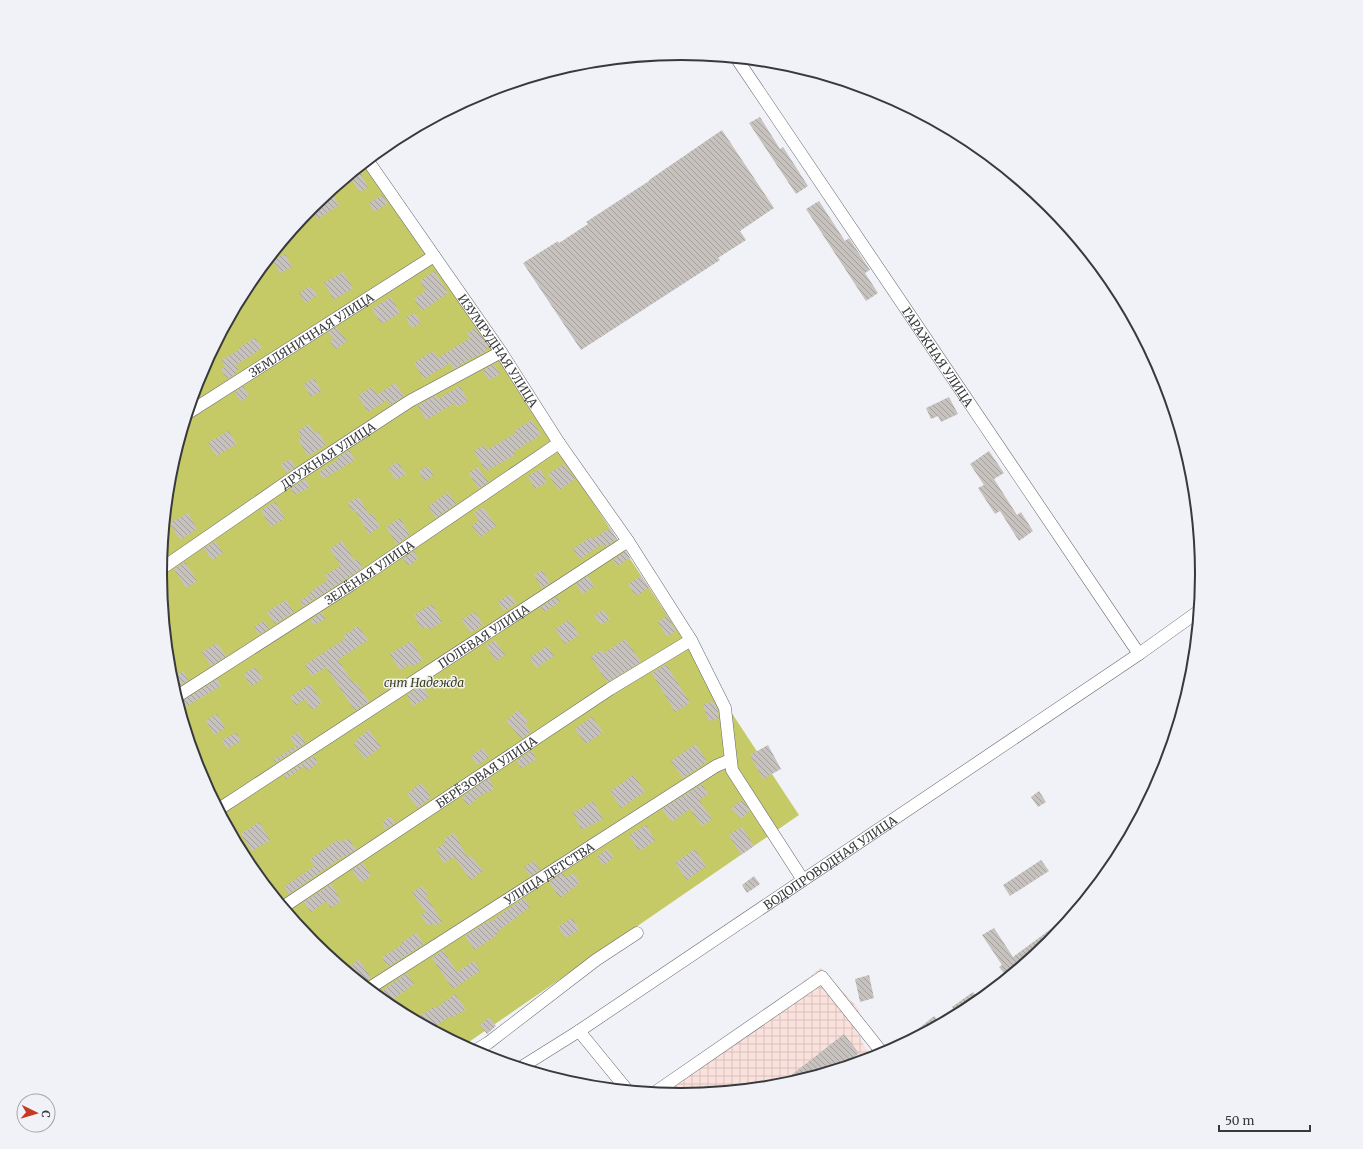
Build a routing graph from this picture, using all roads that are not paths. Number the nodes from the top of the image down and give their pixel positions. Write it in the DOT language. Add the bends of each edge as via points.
graph roads {
  1 [pos="741,63"];
  2 [pos="370,164"];
  3 [pos="434,256"];
  4 [pos="501,352"];
  5 [pos="194,409"];
  6 [pos="559,443"];
  7 [pos="628,541"];
  8 [pos="167,565"];
  9 [pos="1194,615"];
  10 [pos="691,640"];
  11 [pos="1139,654"];
  12 [pos="181,693"];
  13 [pos="730,760"];
  14 [pos="223,807"];
  15 [pos="803,880"];
  16 [pos="287,904"];
  17 [pos="637,933"];
  18 [pos="373,986"];
  19 [pos="578,1031"];
  20 [pos="480,1048"];
  21 [pos="879,1049"];
  22 [pos="525,1065"];
  23 [pos="624,1086"];
  24 [pos="672,1089"];
  1 -- 11 [label="street, ГАРАЖНАЯ УЛИЦА"];
  2 -- 3 [label="street, ИЗУМРУДНАЯ УЛИЦА"];
  3 -- 4 [label="street, ИЗУМРУДНАЯ УЛИЦА"];
  3 -- 5 [label="street, ЗЕМЛЯНИЧНАЯ УЛИЦА"];
  4 -- 6 [label="street, ИЗУМРУДНАЯ УЛИЦА"];
  4 -- 8 [label="street, ДРУЖНАЯ УЛИЦА" via="410,401"];
  6 -- 7 [label="street, ИЗУМРУДНАЯ УЛИЦА"];
  6 -- 12 [label="street, ЗЕЛЁНАЯ УЛИЦА" via="352,584"];
  7 -- 10 [label="street, ИЗУМРУДНАЯ УЛИЦА"];
  7 -- 14 [label="street, ПОЛЕВАЯ УЛИЦА"];
  9 -- 11 [label="street, ВОДОПРОВОДНАЯ УЛИЦА"];
  10 -- 13 [label="street, ИЗУМРУДНАЯ УЛИЦА" via="725,708"];
  10 -- 16 [label="street, БЕРЁЗОВАЯ УЛИЦА" via="610,689"];
  11 -- 15 [label="street, ВОДОПРОВОДНАЯ УЛИЦА"];
  13 -- 15 [label="street, ИЗУМРУДНАЯ УЛИЦА" via="732,770"];
  13 -- 18 [label="street, УЛИЦА ДЕТСТВА" via="716,766"];
  15 -- 19 [label="street, ВОДОПРОВОДНАЯ УЛИЦА"];
  17 -- 20 [label="street" via="596,960"];
  19 -- 22 [label="street, ВОДОПРОВОДНАЯ УЛИЦА"];
  19 -- 23 [label="street"];
  21 -- 24 [label="street" via="822,977"];
}
